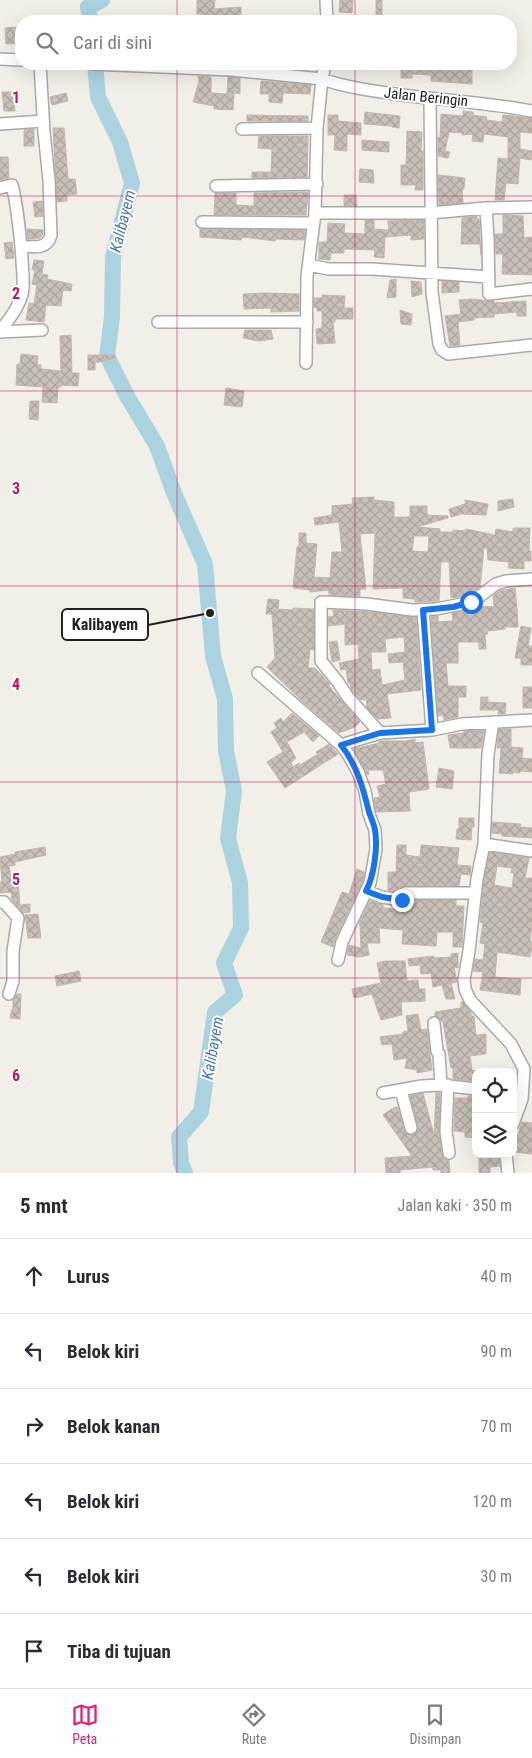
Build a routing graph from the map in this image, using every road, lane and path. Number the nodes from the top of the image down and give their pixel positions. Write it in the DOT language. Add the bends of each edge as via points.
graph roads {
  1 [pos="326,0"];
  2 [pos="327,15"];
  3 [pos="0,59"];
  4 [pos="15,60"];
  5 [pos="40,70"];
  6 [pos="232,70"];
  7 [pos="324,70"];
  8 [pos="322,78"];
  9 [pos="430,98"];
  10 [pos="532,110"];
  11 [pos="43,120"];
  12 [pos="0,124"];
  13 [pos="317,128"];
  14 [pos="242,129"];
  15 [pos="317,184"];
  16 [pos="216,186"];
  17 [pos="0,188"];
  18 [pos="532,207"];
  19 [pos="486,208"];
  20 [pos="430,213"];
  21 [pos="315,218"];
  22 [pos="202,222"];
  23 [pos="21,246"];
  24 [pos="309,265"];
  25 [pos="432,272"];
  26 [pos="489,278"];
  27 [pos="532,289"];
  28 [pos="158,322"];
  29 [pos="307,322"];
  30 [pos="42,330"];
  31 [pos="0,331"];
  32 [pos="532,345"];
  33 [pos="306,363"];
  34 [pos="532,579"];
  35 [pos="423,610"];
  36 [pos="258,673"];
  37 [pos="532,720"];
  38 [pos="493,722"];
  39 [pos="432,730"];
  40 [pos="380,733"];
  41 [pos="341,745"];
  42 [pos="484,844"];
  43 [pos="532,851"];
  44 [pos="366,891"];
  45 [pos="475,893"];
  46 [pos="0,902"];
  47 [pos="338,960"];
  48 [pos="10,994"];
  49 [pos="434,1022"];
  50 [pos="445,1085"];
  51 [pos="472,1088"];
  52 [pos="401,1090"];
  53 [pos="383,1093"];
  54 [pos="518,1098"];
  55 [pos="515,1113"];
  56 [pos="411,1128"];
  57 [pos="449,1154"];
  58 [pos="506,1158"];
  59 [pos="508,1173"];
  1 -- 2 [label="street"];
  3 -- 4 [label="street"];
  5 -- 11 [label="street"];
  6 -- 8 [label="street, Jalan Beringin"];
  7 -- 8 [label="street"];
  8 -- 9 [label="street, Jalan Beringin" via="364,90"];
  8 -- 13 [label="street"];
  9 -- 10 [label="street, Jalan Beringin"];
  9 -- 20 [label="street"];
  11 -- 12 [label="street"];
  11 -- 23 [label="street" via="50,180 51,235 44,245"];
  13 -- 14 [label="street"];
  13 -- 15 [label="street"];
  15 -- 16 [label="street"];
  15 -- 21 [label="street"];
  17 -- 23 [label="street" via="12,185"];
  18 -- 19 [label="street"];
  19 -- 20 [label="street"];
  19 -- 26 [label="street"];
  20 -- 21 [label="street"];
  20 -- 25 [label="street"];
  21 -- 22 [label="street"];
  21 -- 24 [label="street"];
  23 -- 31 [label="street" via="22,294"];
  24 -- 25 [label="street" via="343,270"];
  24 -- 29 [label="street"];
  25 -- 26 [label="street"];
  25 -- 32 [label="street" via="438,344 445,352"];
  26 -- 27 [label="street" via="488,294"];
  28 -- 29 [label="street"];
  29 -- 33 [label="street"];
  30 -- 31 [label="street"];
  34 -- 35 [label="street" via="496,584 471,602"];
  35 -- 39 [label="street"];
  35 -- 40 [label="street" via="321,602 321,661"];
  36 -- 41 [label="street"];
  37 -- 38 [label="street"];
  38 -- 39 [label="street"];
  38 -- 42 [label="street" via="488,754"];
  39 -- 40 [label="street"];
  40 -- 41 [label="street"];
  41 -- 44 [label="street" via="358,772 375,830 376,849"];
  42 -- 43 [label="street"];
  42 -- 45 [label="street"];
  44 -- 45 [label="street" via="402,900 405,893"];
  44 -- 47 [label="street" via="342,942"];
  45 -- 54 [label="street" via="465,989 470,1000 517,1053 524,1069"];
  46 -- 48 [label="street" via="4,902 18,918"];
  49 -- 50 [label="street"];
  50 -- 51 [label="street"];
  50 -- 52 [label="street"];
  50 -- 57 [label="street"];
  52 -- 53 [label="street"];
  52 -- 56 [label="street"];
  54 -- 55 [label="street"];
  58 -- 59 [label="street"];
}
